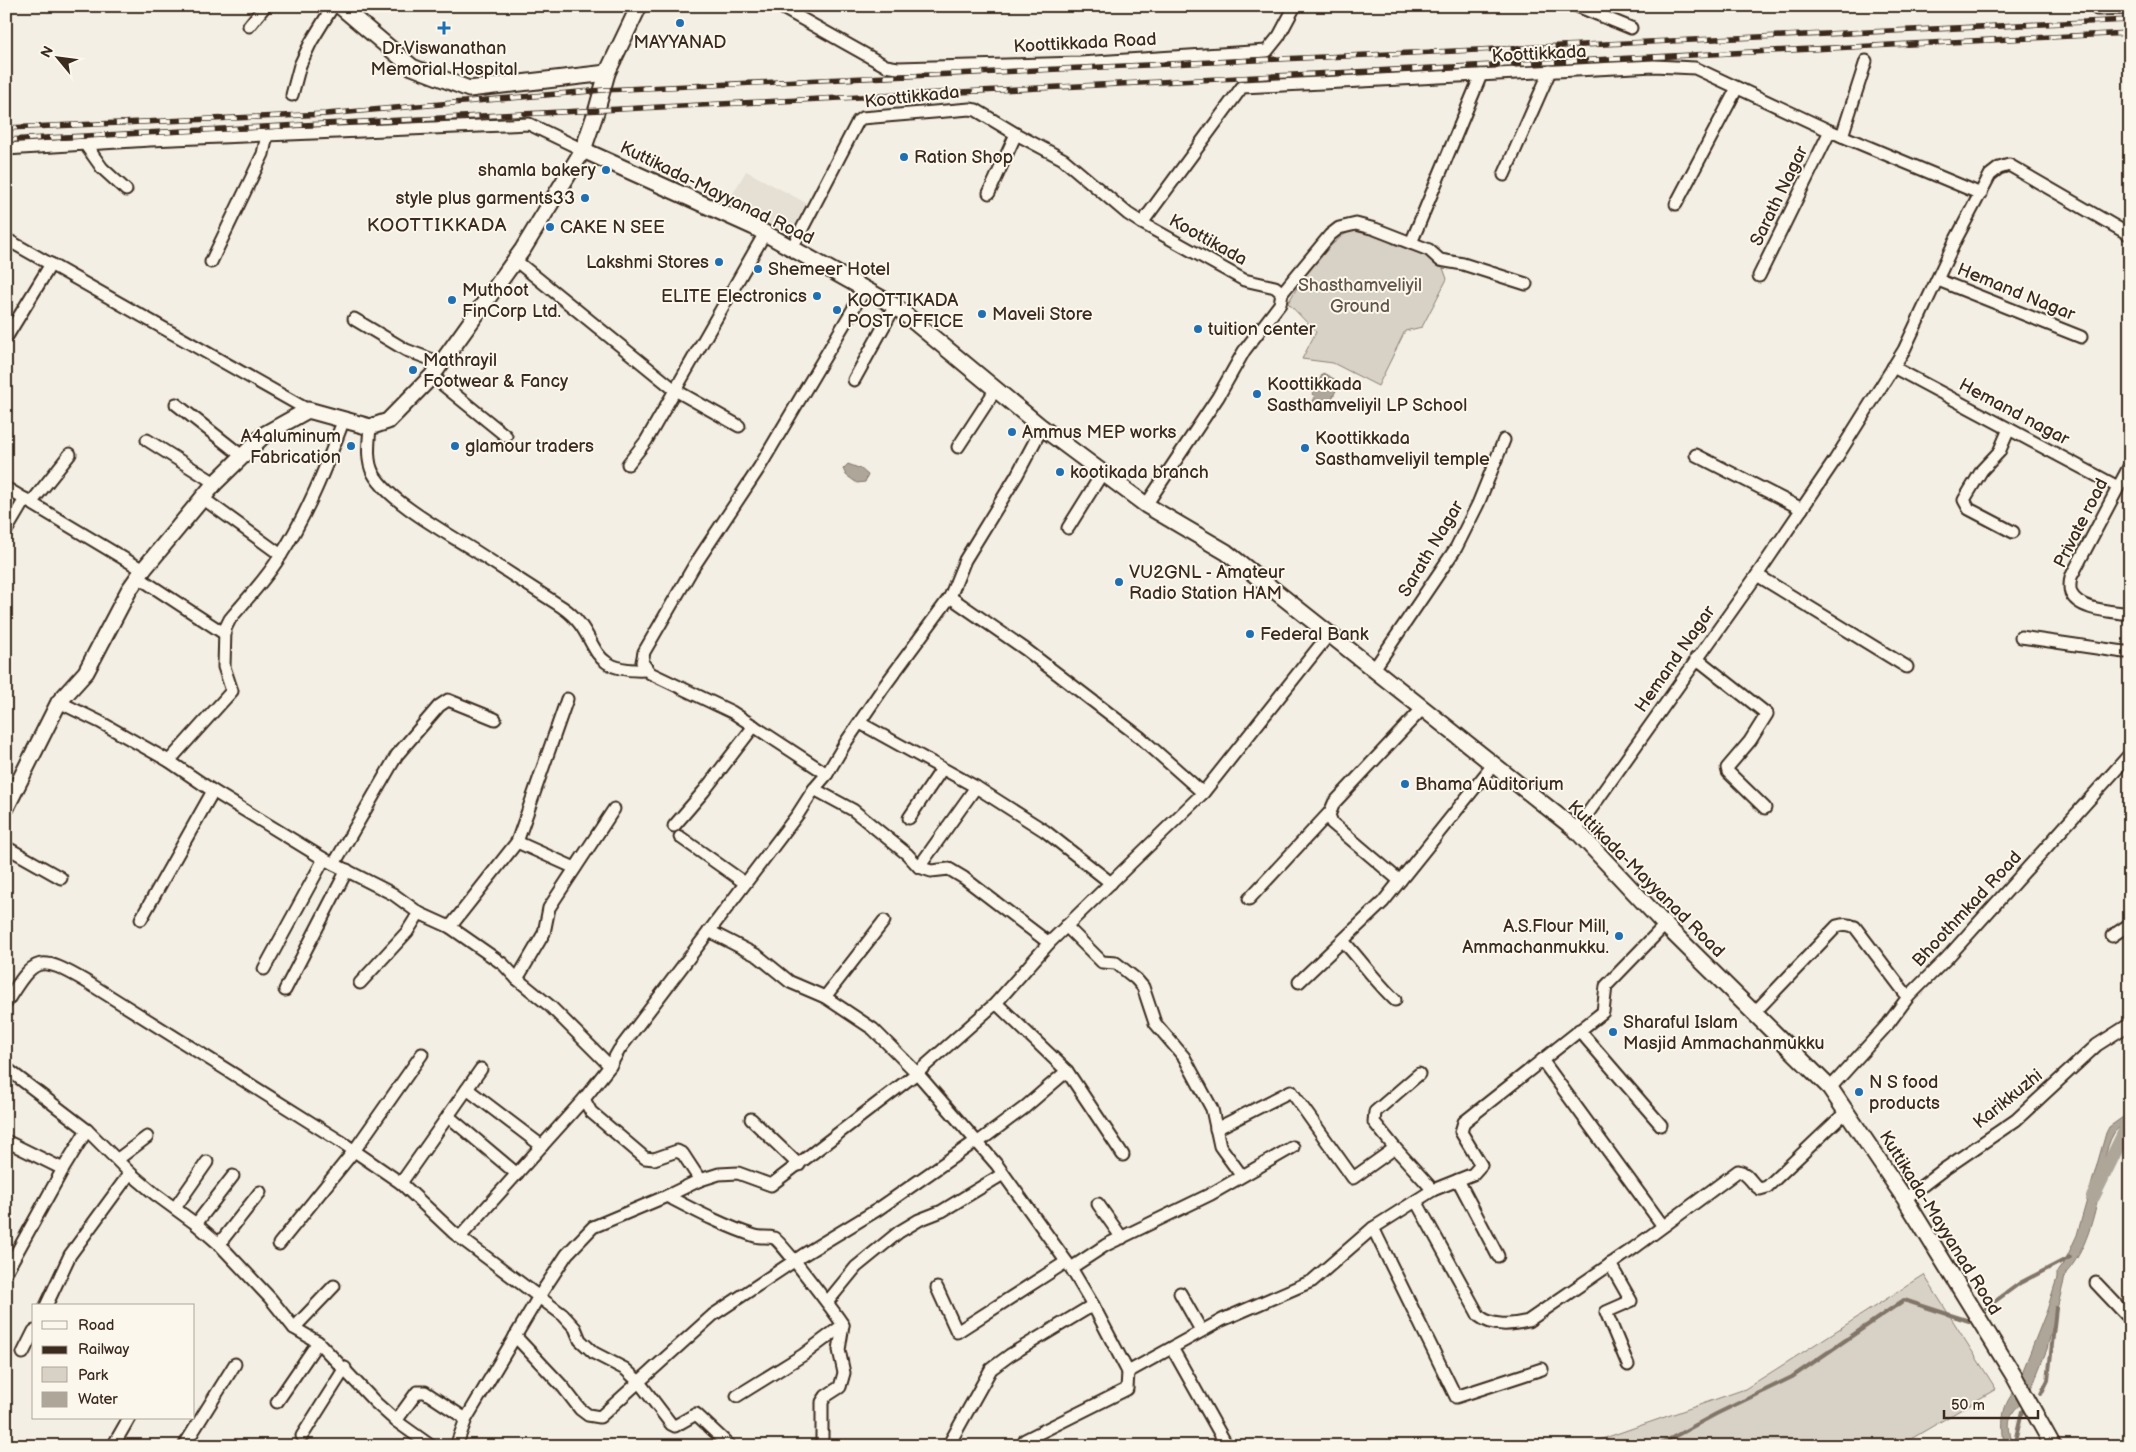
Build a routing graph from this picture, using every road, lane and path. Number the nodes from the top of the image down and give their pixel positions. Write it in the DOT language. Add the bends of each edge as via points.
graph roads {
  1 [pos="265,6"];
  2 [pos="333,6"];
  3 [pos="340,6"];
  4 [pos="639,6"];
  5 [pos="780,6"];
  6 [pos="1296,6"];
  7 [pos="1577,6"];
  8 [pos="2097,6"];
  9 [pos="2130,8"];
  10 [pos="249,26"];
  11 [pos="1631,28"];
  12 [pos="1866,61"];
  13 [pos="1550,71"];
  14 [pos="607,73"];
  15 [pos="1480,74"];
  16 [pos="1737,88"];
  17 [pos="292,95"];
  18 [pos="1830,131"];
  19 [pos="1016,134"];
  20 [pos="267,136"];
  21 [pos="1842,136"];
  22 [pos="85,144"];
  23 [pos="6,149"];
  24 [pos="583,150"];
  25 [pos="1504,175"];
  26 [pos="126,190"];
  27 [pos="989,193"];
  28 [pos="1981,194"];
  29 [pos="1676,204"];
  30 [pos="1142,223"];
  31 [pos="766,233"];
  32 [pos="2130,234"];
  33 [pos="6,239"];
  34 [pos="1411,243"];
  35 [pos="792,248"];
  36 [pos="515,260"];
  37 [pos="211,262"];
  38 [pos="51,264"];
  39 [pos="1759,276"];
  40 [pos="1938,280"];
  41 [pos="1526,284"];
  42 [pos="865,289"];
  43 [pos="1282,293"];
  44 [pos="896,306"];
  45 [pos="354,319"];
  46 [pos="6,338"];
  47 [pos="2081,338"];
  48 [pos="440,363"];
  49 [pos="1893,367"];
  50 [pos="432,376"];
  51 [pos="854,380"];
  52 [pos="996,389"];
  53 [pos="675,390"];
  54 [pos="176,404"];
  55 [pos="308,410"];
  56 [pos="344,419"];
  57 [pos="739,426"];
  58 [pos="1043,426"];
  59 [pos="370,428"];
  60 [pos="2009,429"];
  61 [pos="506,436"];
  62 [pos="147,440"];
  63 [pos="1504,440"];
  64 [pos="958,447"];
  65 [pos="70,454"];
  66 [pos="1696,455"];
  67 [pos="242,456"];
  68 [pos="628,464"];
  69 [pos="2130,465"];
  70 [pos="1103,472"];
  71 [pos="215,482"];
  72 [pos="6,488"];
  73 [pos="2118,488"];
  74 [pos="201,497"];
  75 [pos="28,501"];
  76 [pos="1146,505"];
  77 [pos="1802,509"];
  78 [pos="1068,528"];
  79 [pos="6,531"];
  80 [pos="2012,532"];
  81 [pos="281,555"];
  82 [pos="141,573"];
  83 [pos="1757,575"];
  84 [pos="950,597"];
  85 [pos="2130,614"];
  86 [pos="1330,633"];
  87 [pos="225,634"];
  88 [pos="2021,637"];
  89 [pos="2130,652"];
  90 [pos="1696,658"];
  91 [pos="1907,667"];
  92 [pos="1374,668"];
  93 [pos="646,670"];
  94 [pos="567,699"];
  95 [pos="59,702"];
  96 [pos="1423,708"];
  97 [pos="495,719"];
  98 [pos="860,723"];
  99 [pos="754,726"];
  100 [pos="2129,758"];
  101 [pos="169,761"];
  102 [pos="1493,765"];
  103 [pos="942,769"];
  104 [pos="827,774"];
  105 [pos="976,787"];
  106 [pos="814,789"];
  107 [pos="213,791"];
  108 [pos="1203,793"];
  109 [pos="6,808"];
  110 [pos="1766,808"];
  111 [pos="614,809"];
  112 [pos="1330,812"];
  113 [pos="909,818"];
  114 [pos="674,826"];
  115 [pos="1576,830"];
  116 [pos="680,837"];
  117 [pos="517,842"];
  118 [pos="6,847"];
  119 [pos="329,861"];
  120 [pos="919,867"];
  121 [pos="575,868"];
  122 [pos="347,870"];
  123 [pos="61,878"];
  124 [pos="1400,881"];
  125 [pos="745,883"];
  126 [pos="1111,883"];
  127 [pos="1248,899"];
  128 [pos="419,913"];
  129 [pos="141,919"];
  130 [pos="884,921"];
  131 [pos="2130,924"];
  132 [pos="1666,925"];
  133 [pos="1066,926"];
  134 [pos="450,927"];
  135 [pos="709,931"];
  136 [pos="2112,936"];
  137 [pos="1343,941"];
  138 [pos="1049,943"];
  139 [pos="264,969"];
  140 [pos="517,979"];
  141 [pos="1299,982"];
  142 [pos="360,983"];
  143 [pos="285,990"];
  144 [pos="1908,996"];
  145 [pos="825,997"];
  146 [pos="1395,1000"];
  147 [pos="6,1003"];
  148 [pos="996,1003"];
  149 [pos="1754,1013"];
  150 [pos="2130,1024"];
  151 [pos="1579,1030"];
  152 [pos="422,1054"];
  153 [pos="1542,1060"];
  154 [pos="610,1066"];
  155 [pos="6,1068"];
  156 [pos="482,1070"];
  157 [pos="1067,1071"];
  158 [pos="917,1073"];
  159 [pos="1419,1074"];
  160 [pos="1830,1088"];
  161 [pos="468,1089"];
  162 [pos="584,1099"];
  163 [pos="1846,1112"];
  164 [pos="448,1116"];
  165 [pos="751,1119"];
  166 [pos="1661,1125"];
  167 [pos="1216,1129"];
  168 [pos="87,1130"];
  169 [pos="147,1137"];
  170 [pos="6,1141"];
  171 [pos="976,1142"];
  172 [pos="542,1146"];
  173 [pos="1293,1147"];
  174 [pos="1395,1148"];
  175 [pos="354,1151"];
  176 [pos="1123,1155"];
  177 [pos="118,1160"];
  178 [pos="207,1162"];
  179 [pos="799,1165"];
  180 [pos="63,1168"];
  181 [pos="130,1173"];
  182 [pos="516,1174"];
  183 [pos="1003,1174"];
  184 [pos="1241,1175"];
  185 [pos="233,1176"];
  186 [pos="700,1180"];
  187 [pos="1458,1180"];
  188 [pos="400,1183"];
  189 [pos="1433,1190"];
  190 [pos="260,1192"];
  191 [pos="667,1196"];
  192 [pos="1905,1199"];
  193 [pos="1416,1201"];
  194 [pos="1098,1204"];
  195 [pos="175,1208"];
  196 [pos="196,1224"];
  197 [pos="1663,1226"];
  198 [pos="1373,1228"];
  199 [pos="460,1237"];
  200 [pos="1122,1238"];
  201 [pos="219,1244"];
  202 [pos="279,1244"];
  203 [pos="1498,1256"];
  204 [pos="793,1261"];
  205 [pos="1610,1264"];
  206 [pos="1068,1265"];
  207 [pos="6,1271"];
  208 [pos="2096,1283"];
  209 [pos="334,1286"];
  210 [pos="937,1288"];
  211 [pos="1180,1293"];
  212 [pos="538,1298"];
  213 [pos="828,1300"];
  214 [pos="47,1304"];
  215 [pos="1093,1305"];
  216 [pos="2130,1319"];
  217 [pos="843,1325"];
  218 [pos="294,1328"];
  219 [pos="1201,1330"];
  220 [pos="32,1335"];
  221 [pos="515,1336"];
  222 [pos="318,1342"];
  223 [pos="1172,1348"];
  224 [pos="23,1352"];
  225 [pos="234,1364"];
  226 [pos="1628,1365"];
  227 [pos="345,1368"];
  228 [pos="1542,1369"];
  229 [pos="1128,1372"];
  230 [pos="639,1382"];
  231 [pos="737,1396"];
  232 [pos="277,1402"];
  233 [pos="466,1419"];
  234 [pos="127,1420"];
  235 [pos="396,1421"];
  236 [pos="302,1436"];
  237 [pos="1025,1440"];
  238 [pos="114,1446"];
  239 [pos="184,1446"];
  240 [pos="431,1446"];
  241 [pos="456,1446"];
  242 [pos="730,1446"];
  243 [pos="822,1446"];
  244 [pos="948,1446"];
  245 [pos="1227,1446"];
  246 [pos="2054,1446"];
  1 -- 10 [label="street"];
  2 -- 17 [label="street" via="300,65"];
  3 -- 14 [label="main road" via="412,67 469,89"];
  4 -- 14 [label="main road"];
  5 -- 6 [label="street, Koottikkada Road" via="886,66 898,68 1080,63 1267,51 1280,36"];
  7 -- 11 [label="street"];
  8 -- 9 [label="street" via="2097,9 2106,10"];
  12 -- 21 [label="street"];
  13 -- 15 [label="street, Koottikkada"];
  13 -- 16 [label="street, Koottikkada" via="1690,67"];
  13 -- 25 [label="street"];
  14 -- 24 [label="main road"];
  15 -- 30 [label="street, Koottikkada" via="1242,87"];
  15 -- 34 [label="street"];
  16 -- 18 [label="street, Koottikkada"];
  16 -- 29 [label="street"];
  18 -- 21 [label="street, Koottikkada"];
  18 -- 39 [label="street, Sarath Nagar"];
  19 -- 27 [label="street"];
  19 -- 30 [label="street, Koottikada" via="1063,159"];
  19 -- 35 [label="street, Koottikkada" via="970,108 862,118"];
  20 -- 22 [label="street"];
  20 -- 24 [label="street" via="529,124"];
  20 -- 37 [label="street" via="263,154"];
  21 -- 28 [label="street, Koottikkada"];
  22 -- 23 [label="street"];
  22 -- 26 [label="street" via="102,168"];
  24 -- 31 [label="main road, Kuttikada-Mayyanad Road"];
  24 -- 36 [label="main road"];
  28 -- 32 [label="street, Hemand Nagar" via="1990,175 2009,165"];
  28 -- 40 [label="street, Hemand Nagar"];
  30 -- 43 [label="street, Koottikada" via="1244,280 1275,287"];
  31 -- 35 [label="main road, Kuttikada-Mayyanad Road"];
  31 -- 53 [label="street"];
  33 -- 38 [label="street"];
  34 -- 41 [label="street" via="1429,250 1440,260"];
  34 -- 43 [label="street" via="1356,224 1339,228 1315,251"];
  35 -- 42 [label="main road, Kuttikada-Mayyanad Road"];
  36 -- 48 [label="main road"];
  36 -- 53 [label="street"];
  38 -- 46 [label="street"];
  38 -- 55 [label="street"];
  40 -- 47 [label="street, Hemand Nagar"];
  40 -- 49 [label="street, Hemand Nagar"];
  42 -- 44 [label="main road, Kuttikada-Mayyanad Road"];
  42 -- 93 [label="street" via="759,468 689,574 644,652 642,662"];
  43 -- 76 [label="street" via="1280,304 1244,351 1218,397"];
  44 -- 51 [label="street"];
  44 -- 52 [label="main road, Kuttikada-Mayyanad Road"];
  45 -- 48 [label="street" via="406,350"];
  48 -- 50 [label="main road"];
  49 -- 60 [label="street, Hemand nagar"];
  49 -- 77 [label="street, Hemand Nagar"];
  50 -- 59 [label="main road" via="388,421"];
  50 -- 61 [label="street"];
  52 -- 58 [label="main road, Kuttikada-Mayyanad Road"];
  52 -- 64 [label="street"];
  53 -- 57 [label="street"];
  53 -- 68 [label="street" via="646,441"];
  54 -- 67 [label="street"];
  55 -- 56 [label="main road"];
  55 -- 67 [label="main road" via="265,434"];
  56 -- 59 [label="main road"];
  56 -- 81 [label="street" via="306,509"];
  58 -- 70 [label="main road, Kuttikada-Mayyanad Road"];
  58 -- 84 [label="street" via="965,560"];
  59 -- 93 [label="street" via="368,445 373,473 389,491 428,523 566,610 588,633 599,658 616,668"];
  60 -- 73 [label="street, Hemand nagar"];
  60 -- 80 [label="street, Hemand Nagar" via="2000,452 1982,470 1964,500 1969,508"];
  62 -- 71 [label="street"];
  63 -- 92 [label="street, Sarath Nagar" via="1456,548"];
  65 -- 75 [label="street"];
  66 -- 77 [label="street"];
  67 -- 71 [label="main road"];
  69 -- 73 [label="street, Private road"];
  70 -- 76 [label="main road, Kuttikada-Mayyanad Road"];
  70 -- 78 [label="street"];
  71 -- 74 [label="main road"];
  72 -- 75 [label="street"];
  73 -- 85 [label="street, Private road" via="2071,577 2070,590 2075,599 2088,606"];
  74 -- 81 [label="street"];
  74 -- 82 [label="main road"];
  75 -- 79 [label="street"];
  75 -- 82 [label="street"];
  76 -- 86 [label="main road, Kuttikada-Mayyanad Road" via="1226,552"];
  77 -- 83 [label="street, Hemand Nagar"];
  81 -- 87 [label="street" via="230,619"];
  82 -- 87 [label="street"];
  82 -- 95 [label="main road" via="86,672"];
  83 -- 90 [label="street, Hemand Nagar"];
  83 -- 91 [label="street"];
  84 -- 98 [label="street"];
  84 -- 108 [label="street" via="1025,649 1141,738"];
  86 -- 92 [label="main road, Kuttikada-Mayyanad Road"];
  86 -- 108 [label="street"];
  87 -- 101 [label="street" via="224,667 232,691"];
  88 -- 89 [label="street"];
  90 -- 110 [label="street" via="1767,714 1727,768"];
  90 -- 115 [label="street, Hemand Nagar"];
  92 -- 96 [label="main road, Kuttikada-Mayyanad Road"];
  93 -- 99 [label="street"];
  94 -- 117 [label="street"];
  95 -- 101 [label="street"];
  95 -- 109 [label="main road"];
  96 -- 102 [label="main road, Kuttikada-Mayyanad Road"];
  96 -- 112 [label="street" via="1334,803"];
  97 -- 119 [label="street" via="448,700 439,706 397,755"];
  98 -- 103 [label="street"];
  98 -- 104 [label="street"];
  99 -- 104 [label="street"];
  99 -- 114 [label="street"];
  100 -- 144 [label="street, Bhoothmkad Road" via="2104,781 1953,951"];
  101 -- 107 [label="street"];
  102 -- 115 [label="main road, Kuttikada-Mayyanad Road"];
  102 -- 124 [label="street"];
  103 -- 105 [label="street"];
  103 -- 113 [label="street"];
  104 -- 106 [label="street"];
  105 -- 120 [label="street"];
  105 -- 126 [label="street" via="1045,831"];
  106 -- 120 [label="street" via="853,810"];
  106 -- 125 [label="street"];
  107 -- 119 [label="street"];
  107 -- 129 [label="street"];
  108 -- 126 [label="street"];
  111 -- 121 [label="street"];
  112 -- 124 [label="street" via="1332,823"];
  112 -- 127 [label="street"];
  115 -- 132 [label="main road, Kuttikada-Mayyanad Road"];
  116 -- 125 [label="street"];
  117 -- 121 [label="street"];
  117 -- 134 [label="street"];
  118 -- 123 [label="street"];
  119 -- 122 [label="street"];
  119 -- 139 [label="street"];
  120 -- 138 [label="street" via="931,871 949,869"];
  121 -- 140 [label="street" via="549,908 544,933"];
  122 -- 128 [label="street" via="393,894"];
  122 -- 143 [label="street"];
  124 -- 137 [label="street"];
  125 -- 135 [label="street"];
  126 -- 133 [label="street"];
  128 -- 134 [label="street"];
  128 -- 142 [label="street" via="407,932"];
  130 -- 145 [label="street"];
  131 -- 136 [label="street"];
  132 -- 149 [label="main road, Kuttikada-Mayyanad Road"];
  132 -- 151 [label="street" via="1606,986 1603,1012"];
  133 -- 138 [label="street"];
  133 -- 167 [label="street" via="1102,962 1116,964 1143,987 1155,1023 1184,1057 1212,1109"];
  134 -- 140 [label="street" via="503,964"];
  135 -- 145 [label="street" via="758,956 790,982"];
  135 -- 154 [label="street" via="618,1050"];
  137 -- 141 [label="street"];
  137 -- 146 [label="street"];
  138 -- 148 [label="street"];
  140 -- 154 [label="street" via="550,1006"];
  144 -- 149 [label="street" via="1855,927 1843,924 1837,926"];
  144 -- 160 [label="street, Bhoothmkad Road" via="1888,1024"];
  145 -- 158 [label="street" via="872,1029"];
  147 -- 175 [label="street" via="23,975 32,967 49,964 64,969"];
  148 -- 157 [label="street"];
  148 -- 158 [label="street"];
  149 -- 160 [label="main road, Kuttikada-Mayyanad Road"];
  150 -- 192 [label="street, Karikkuzhi" via="2091,1050 2016,1120"];
  151 -- 153 [label="street"];
  151 -- 166 [label="street"];
  152 -- 175 [label="street"];
  153 -- 187 [label="street" via="1464,1122 1460,1132 1481,1165 1473,1174"];
  153 -- 197 [label="street"];
  154 -- 162 [label="street"];
  155 -- 168 [label="street"];
  156 -- 161 [label="street"];
  157 -- 171 [label="street" via="1024,1108"];
  157 -- 176 [label="street"];
  158 -- 171 [label="street"];
  158 -- 179 [label="street"];
  159 -- 174 [label="street" via="1375,1112 1374,1122"];
  160 -- 163 [label="main road, Kuttikada-Mayyanad Road"];
  161 -- 164 [label="street"];
  161 -- 172 [label="street"];
  162 -- 172 [label="street"];
  162 -- 186 [label="street" via="591,1112 645,1158 654,1159 677,1150"];
  163 -- 192 [label="main road, Kuttikada-Mayyanad Road"];
  163 -- 197 [label="street" via="1767,1187 1755,1187 1744,1172 1738,1171"];
  164 -- 182 [label="street"];
  164 -- 188 [label="street"];
  165 -- 179 [label="street"];
  167 -- 174 [label="street" via="1291,1091 1353,1178"];
  167 -- 184 [label="street" via="1220,1146"];
  168 -- 177 [label="street"];
  168 -- 180 [label="street"];
  169 -- 177 [label="street"];
  170 -- 180 [label="street"];
  171 -- 183 [label="street"];
  171 -- 204 [label="street" via="877,1210"];
  172 -- 182 [label="street"];
  173 -- 184 [label="street"];
  174 -- 189 [label="street"];
  175 -- 188 [label="street"];
  175 -- 202 [label="street"];
  177 -- 181 [label="street"];
  178 -- 195 [label="street"];
  179 -- 186 [label="street" via="771,1185 738,1173"];
  180 -- 207 [label="street"];
  181 -- 195 [label="street"];
  181 -- 214 [label="street" via="70,1255"];
  182 -- 199 [label="street"];
  183 -- 206 [label="street"];
  183 -- 213 [label="street" via="898,1232 856,1267"];
  184 -- 200 [label="street" via="1211,1194"];
  185 -- 196 [label="street"];
  186 -- 191 [label="street"];
  187 -- 189 [label="street"];
  187 -- 203 [label="street"];
  188 -- 199 [label="street"];
  189 -- 193 [label="street"];
  190 -- 201 [label="street"];
  191 -- 204 [label="street" via="734,1229 758,1238 774,1238"];
  191 -- 212 [label="street" via="593,1227 567,1254"];
  192 -- 246 [label="main road, Kuttikada-Mayyanad Road"];
  193 -- 198 [label="street"];
  193 -- 205 [label="street" via="1474,1310 1493,1324 1528,1321"];
  194 -- 200 [label="street"];
  195 -- 196 [label="street"];
  196 -- 201 [label="street"];
  197 -- 205 [label="street"];
  198 -- 219 [label="street" via="1312,1281"];
  198 -- 228 [label="street" via="1456,1397"];
  199 -- 212 [label="street"];
  200 -- 206 [label="street"];
  201 -- 218 [label="street"];
  204 -- 217 [label="street"];
  204 -- 230 [label="street" via="713,1315"];
  205 -- 226 [label="street" via="1631,1302 1606,1312"];
  206 -- 210 [label="street" via="957,1332"];
  206 -- 215 [label="street"];
  208 -- 216 [label="street"];
  209 -- 218 [label="street"];
  211 -- 219 [label="street"];
  212 -- 221 [label="street"];
  212 -- 230 [label="street" via="563,1315 575,1328 580,1340 594,1353 625,1369"];
  215 -- 229 [label="street"];
  215 -- 244 [label="street" via="990,1369"];
  217 -- 231 [label="street" via="803,1355"];
  217 -- 243 [label="street" via="839,1350 844,1372 840,1387 822,1402"];
  218 -- 222 [label="street"];
  219 -- 223 [label="street"];
  220 -- 224 [label="street"];
  221 -- 230 [label="street" via="588,1415 600,1417"];
  221 -- 233 [label="street"];
  222 -- 227 [label="street"];
  222 -- 232 [label="street"];
  223 -- 229 [label="street"];
  223 -- 245 [label="street"];
  225 -- 239 [label="street"];
  227 -- 235 [label="street"];
  227 -- 236 [label="street"];
  229 -- 237 [label="street" via="1126,1389"];
  230 -- 242 [label="street" via="671,1424 675,1426 696,1414"];
  233 -- 235 [label="street" via="425,1392 417,1392"];
  233 -- 241 [label="street"];
  234 -- 238 [label="street"];
  235 -- 240 [label="street"];
}
